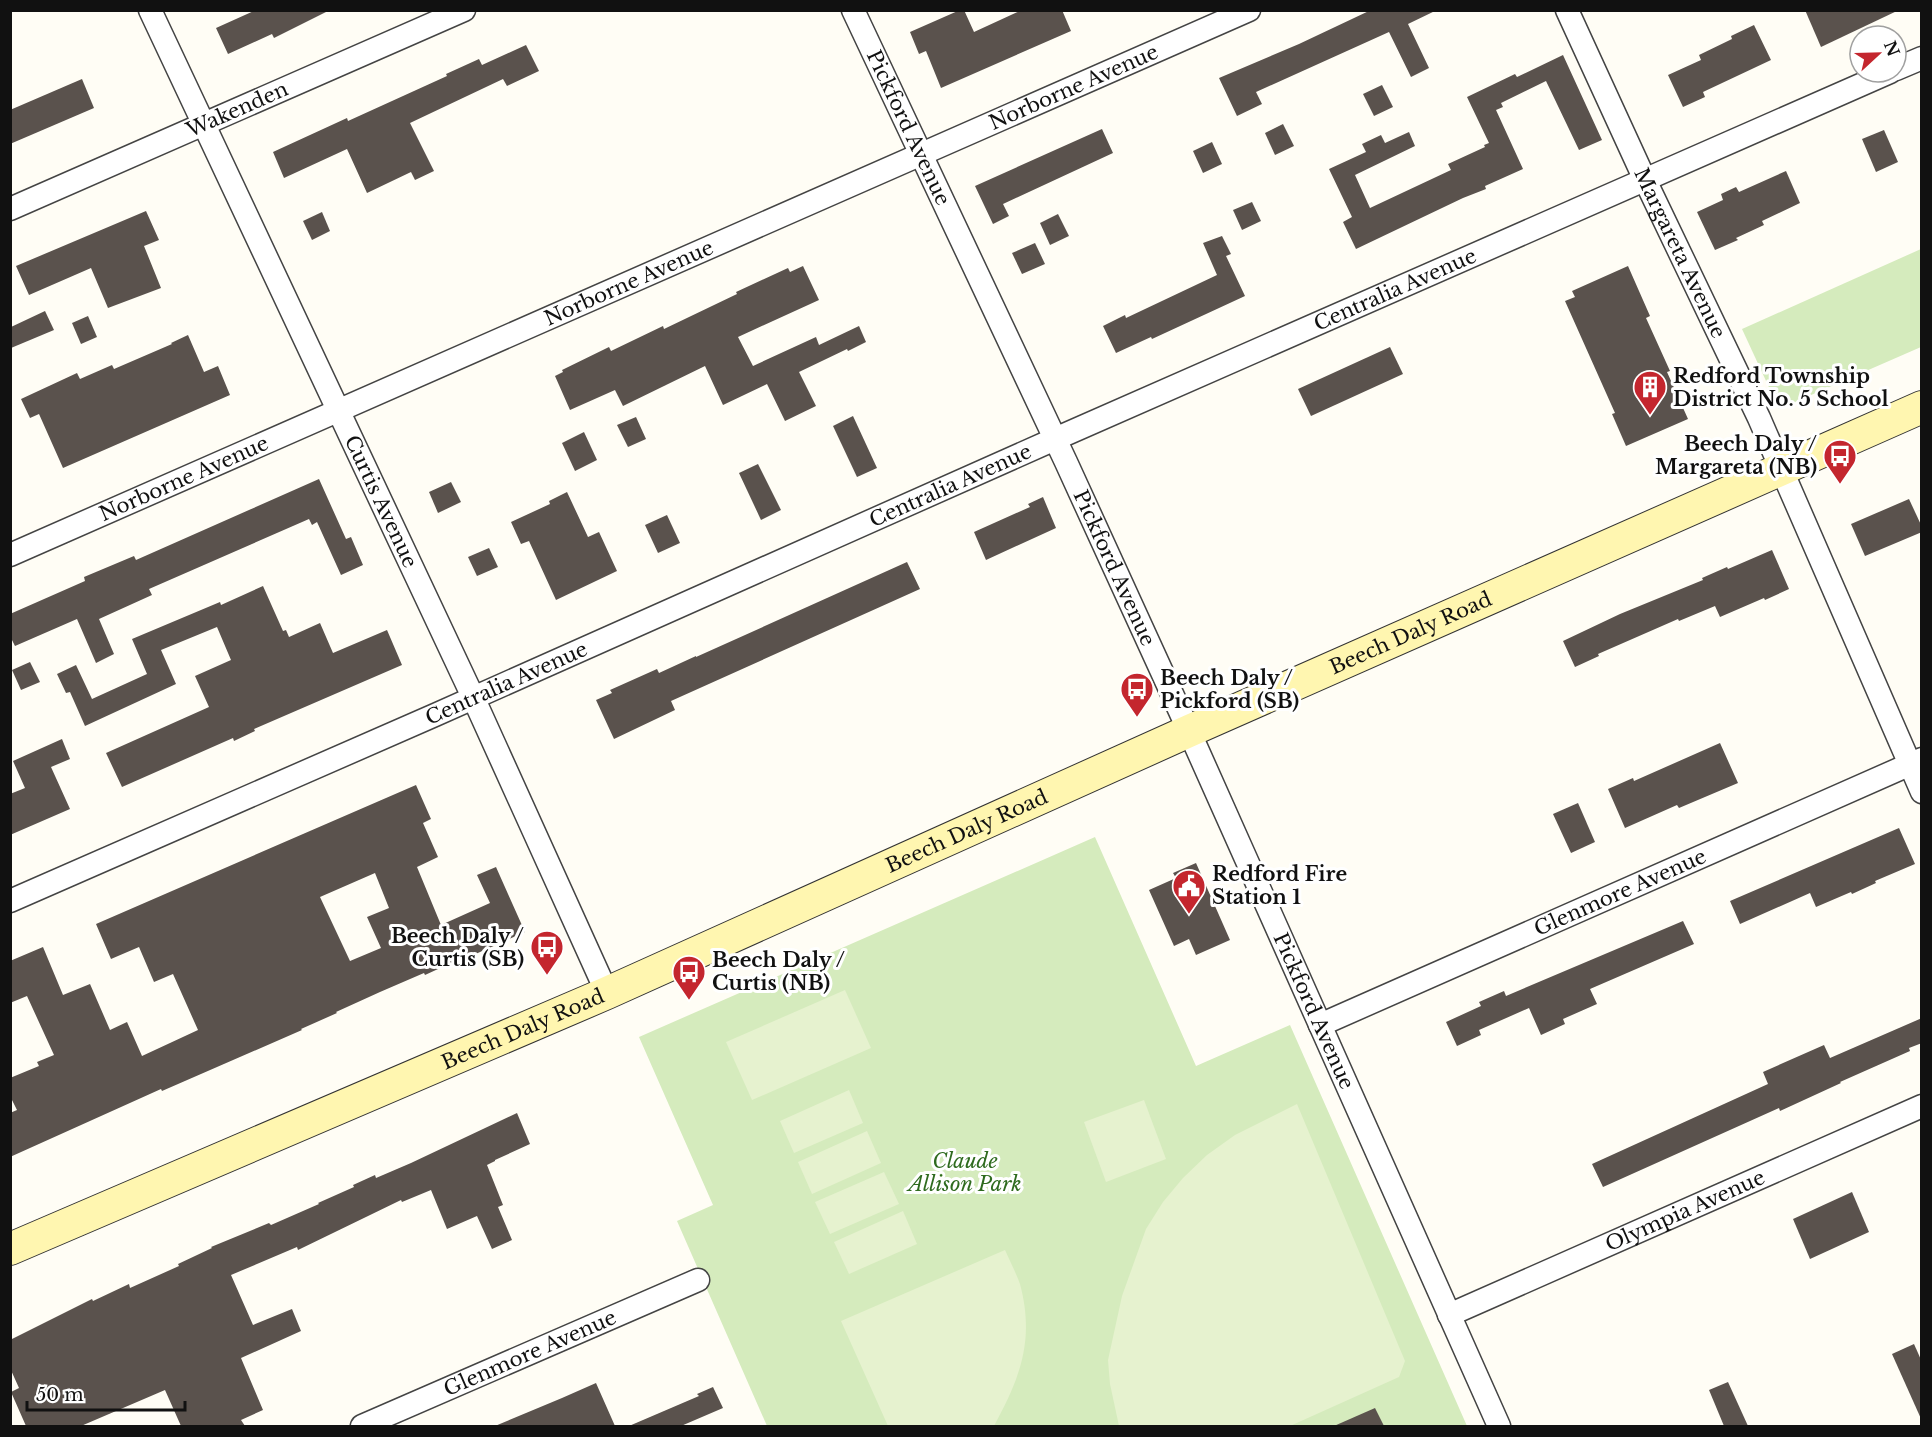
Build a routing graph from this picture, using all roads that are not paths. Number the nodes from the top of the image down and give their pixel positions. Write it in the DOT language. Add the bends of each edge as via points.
graph roads {
  1 [pos="150,10"];
  2 [pos="464,10"];
  3 [pos="853,10"];
  4 [pos="1249,10"];
  5 [pos="1568,10"];
  6 [pos="1922,58"];
  7 [pos="1908,64"];
  8 [pos="1863,84"];
  9 [pos="204,125"];
  10 [pos="921,155"];
  11 [pos="1645,180"];
  12 [pos="10,209"];
  13 [pos="1922,407"];
  14 [pos="338,412"];
  15 [pos="1055,439"];
  16 [pos="1779,469"];
  17 [pos="10,555"];
  18 [pos="473,697"];
  19 [pos="1189,731"];
  20 [pos="1915,762"];
  21 [pos="1922,792"];
  22 [pos="10,901"];
  23 [pos="607,993"];
  24 [pos="1320,1025"];
  25 [pos="1922,1106"];
  26 [pos="10,1249"];
  27 [pos="698,1280"];
  28 [pos="1449,1315"];
  29 [pos="362,1426"];
  30 [pos="1499,1426"];
  1 -- 9 [label="street, Curtis Avenue"];
  2 -- 9 [label="street, Wakenden"];
  3 -- 10 [label="street, Pickford Avenue"];
  4 -- 10 [label="street, Norborne Avenue"];
  5 -- 11 [label="street, Margareta Avenue"];
  6 -- 7 [label="street"];
  8 -- 11 [label="street, Centralia Avenue"];
  9 -- 12 [label="street, Wakenden"];
  9 -- 14 [label="street, Curtis Avenue"];
  10 -- 14 [label="street, Norborne Avenue"];
  10 -- 15 [label="street, Pickford Avenue"];
  11 -- 15 [label="street, Centralia Avenue"];
  11 -- 16 [label="street, Margareta Avenue" via="1759,418"];
  13 -- 16 [label="main road, Beech Daly Road"];
  14 -- 17 [label="street, Norborne Avenue"];
  14 -- 18 [label="street, Curtis Avenue"];
  15 -- 18 [label="street, Centralia Avenue"];
  15 -- 19 [label="street, Pickford Avenue"];
  16 -- 19 [label="main road, Beech Daly Road"];
  16 -- 20 [label="street, Margareta Avenue"];
  18 -- 22 [label="street, Centralia Avenue"];
  18 -- 23 [label="street, Curtis Avenue"];
  19 -- 23 [label="main road, Beech Daly Road"];
  19 -- 24 [label="street, Pickford Avenue"];
  20 -- 21 [label="street, Margareta Avenue"];
  20 -- 24 [label="street, Glenmore Avenue"];
  23 -- 26 [label="main road, Beech Daly Road"];
  24 -- 28 [label="street, Pickford Avenue"];
  25 -- 28 [label="street, Olympia Avenue"];
  27 -- 29 [label="street, Glenmore Avenue"];
  28 -- 30 [label="street, Pickford Avenue"];
}
